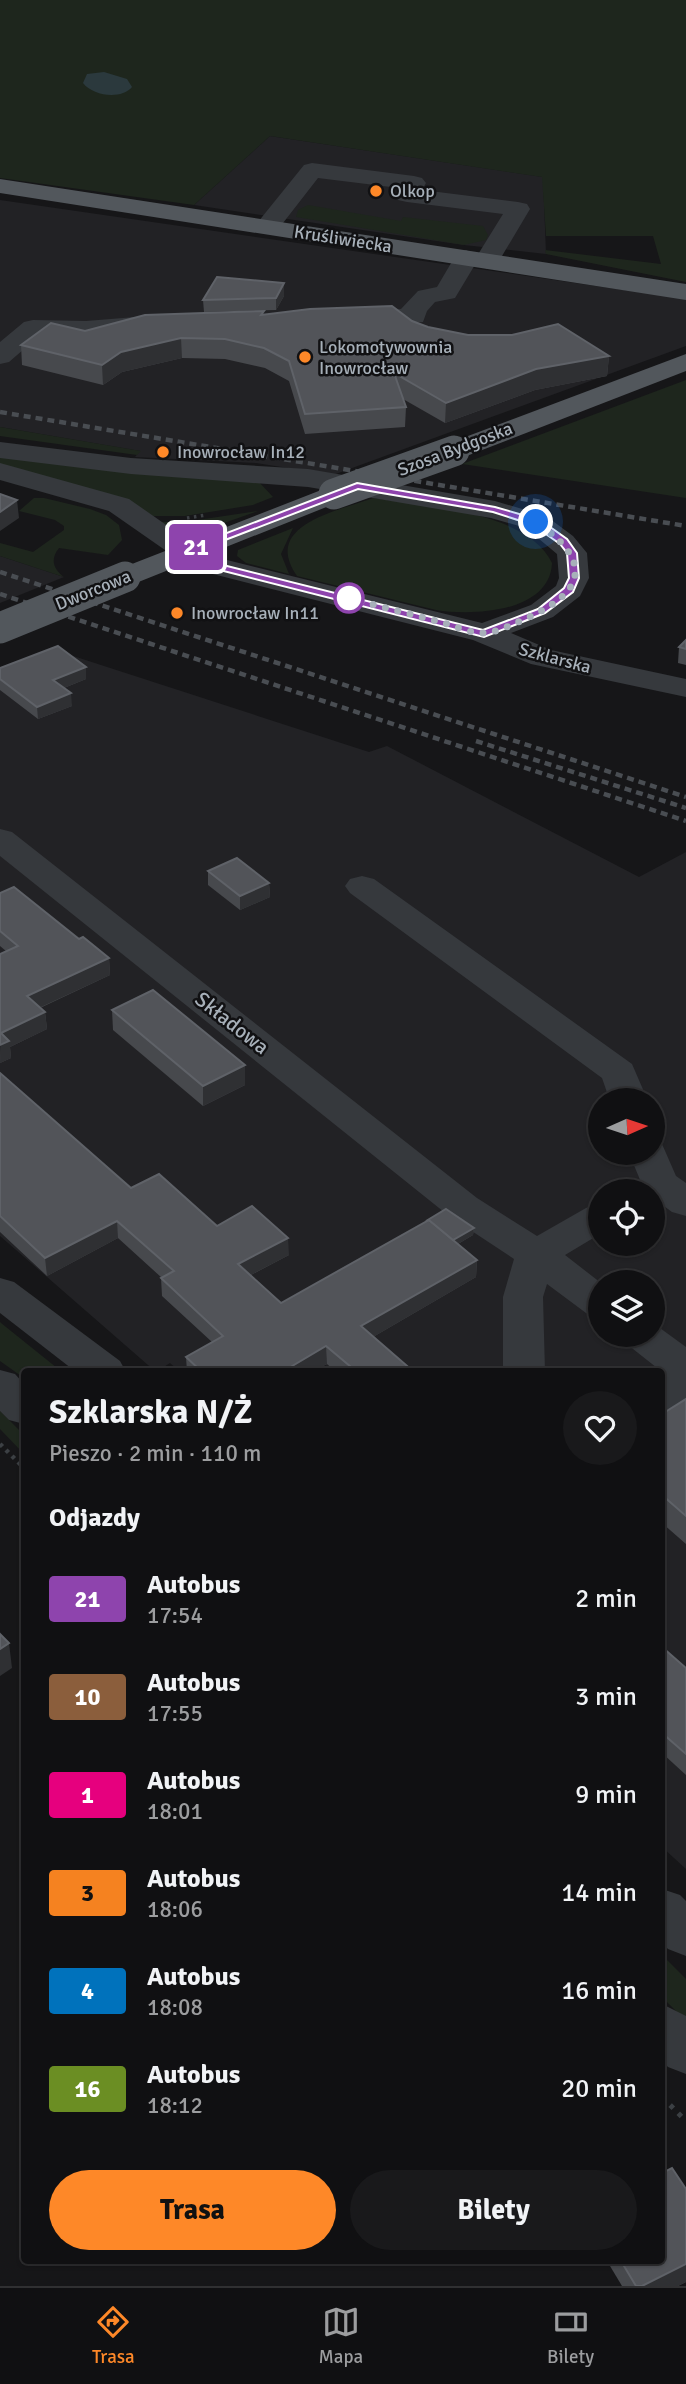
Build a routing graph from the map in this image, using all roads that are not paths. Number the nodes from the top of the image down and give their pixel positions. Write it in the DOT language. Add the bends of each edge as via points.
graph roads {
  1 [pos="0,186"];
  2 [pos="267,227"];
  3 [pos="476,259"];
  4 [pos="686,292"];
  5 [pos="335,319"];
  6 [pos="179,323"];
  7 [pos="0,356"];
  8 [pos="686,362"];
  9 [pos="0,450"];
  10 [pos="0,471"];
  11 [pos="185,551"];
  12 [pos="0,628"];
  13 [pos="484,633"];
  14 [pos="686,688"];
  15 [pos="0,839"];
  16 [pos="362,886"];
  17 [pos="625,1088"];
  18 [pos="588,1224"];
  19 [pos="536,1254"];
  20 [pos="0,1292"];
  21 [pos="588,1294"];
  22 [pos="659,1347"];
  23 [pos="100,1368"];
  24 [pos="524,1368"];
  25 [pos="686,1368"];
  26 [pos="686,1382"];
  27 [pos="0,1385"];
  28 [pos="665,1395"];
  29 [pos="21,1406"];
  30 [pos="665,1913"];
  31 [pos="686,1934"];
  32 [pos="665,2030"];
  33 [pos="686,2051"];
  1 -- 2 [label="main road, Kruśliwiecka"];
  2 -- 3 [label="main road, Kruśliwiecka"];
  2 -- 3 [label="street" via="312,170 414,183 407,195 518,209"];
  3 -- 4 [label="main road, Kruśliwiecka"];
  3 -- 5 [label="street" via="446,293 427,296 414,309 414,316"];
  6 -- 7 [label="street" via="33,328"];
  8 -- 11 [label="main road, Szosa Bydgoska, bridge"];
  9 -- 13 [label="street" via="131,466 308,478 495,510 536,522 572,553 574,578 569,590 542,611"];
  10 -- 11 [label="street, Szklarska" via="119,505"];
  11 -- 12 [label="main road, Dworcowa, bridge"];
  11 -- 13 [label="street, Szklarska" via="212,565"];
  13 -- 14 [label="street, Szklarska" via="542,657"];
  15 -- 19 [label="street, Składowa" via="463,1208"];
  16 -- 17 [label="street" via="619,1072"];
  18 -- 19 [label="street"];
  19 -- 21 [label="street, Składowa"];
  19 -- 24 [label="street" via="523,1297"];
  20 -- 23 [label="street"];
  22 -- 25 [label="street"];
  26 -- 28 [label="street"];
  27 -- 29 [label="street"];
  30 -- 31 [label="street"];
  32 -- 33 [label="street"];
}
